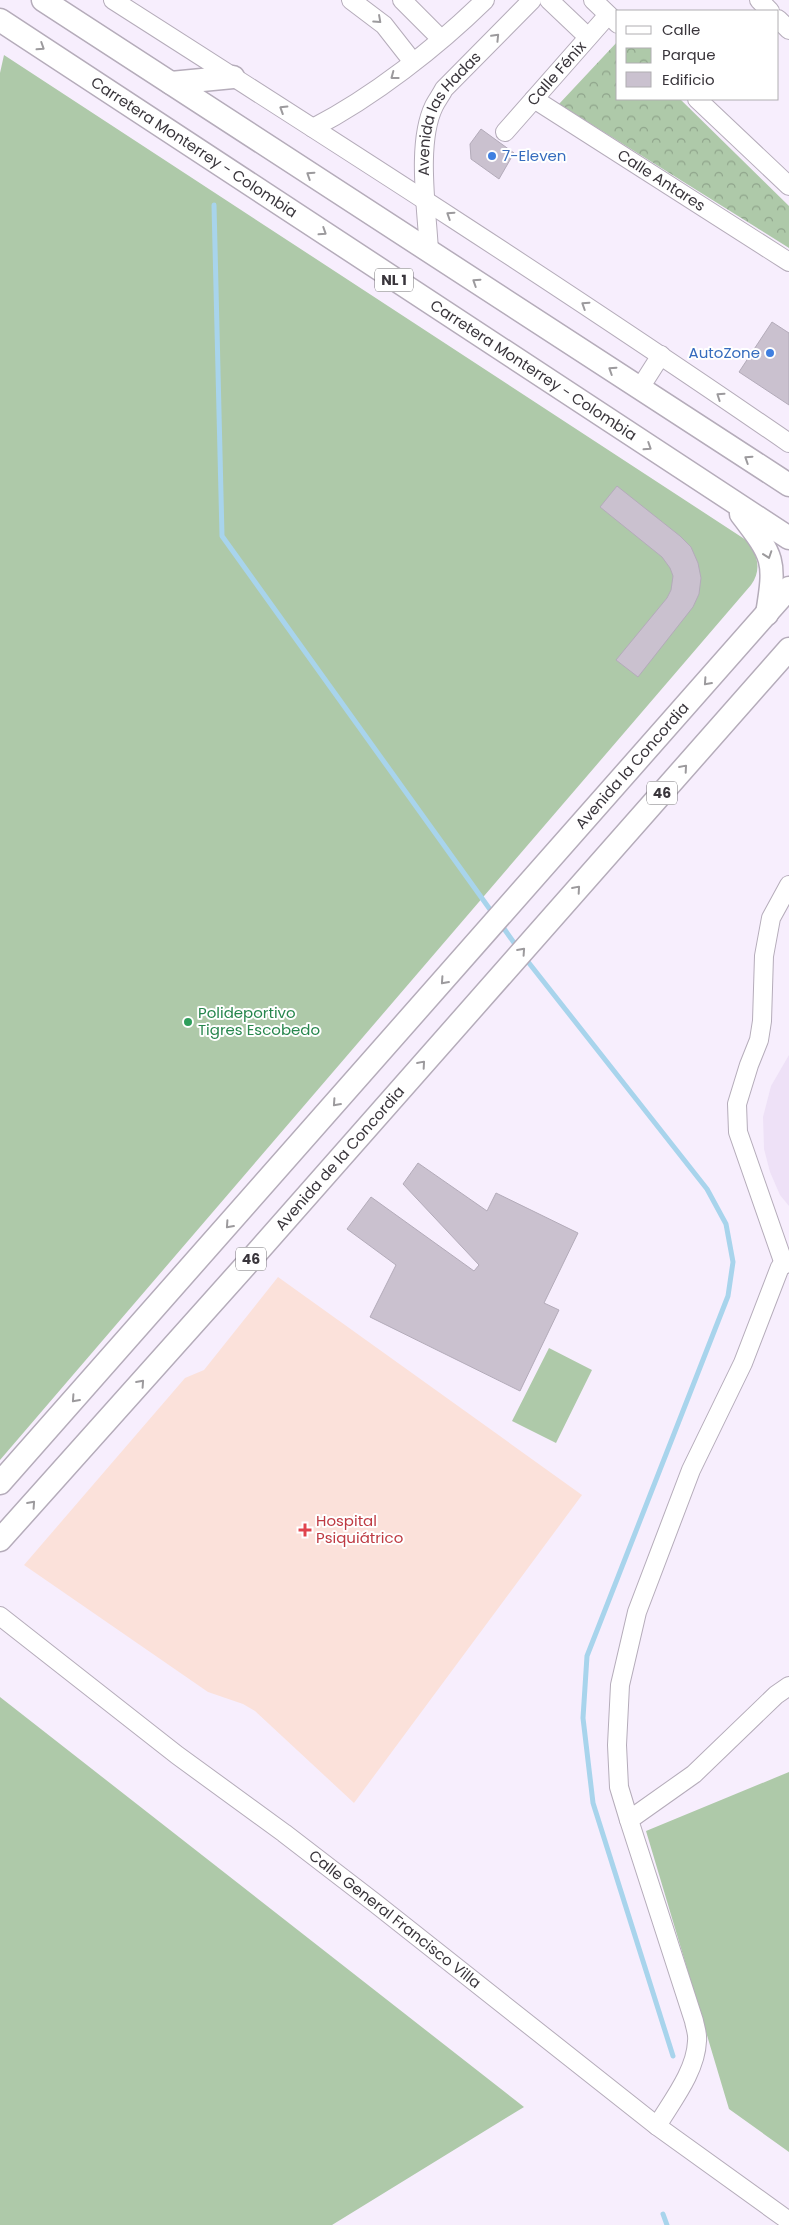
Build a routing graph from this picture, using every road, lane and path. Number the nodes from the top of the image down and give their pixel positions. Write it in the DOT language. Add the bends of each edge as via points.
graph roads {
  1 [pos="43,0"];
  2 [pos="112,0"];
  3 [pos="402,0"];
  4 [pos="485,0"];
  5 [pos="532,0"];
  6 [pos="549,0"];
  7 [pos="593,0"];
  8 [pos="759,0"];
  9 [pos="358,2"];
  10 [pos="769,10"];
  11 [pos="613,19"];
  12 [pos="0,20"];
  13 [pos="779,20"];
  14 [pos="789,30"];
  15 [pos="588,37"];
  16 [pos="441,39"];
  17 [pos="413,62"];
  18 [pos="233,77"];
  19 [pos="171,82"];
  20 [pos="534,99"];
  21 [pos="698,100"];
  22 [pos="313,128"];
  23 [pos="505,132"];
  24 [pos="789,186"];
  25 [pos="427,200"];
  26 [pos="429,252"];
  27 [pos="789,262"];
  28 [pos="661,355"];
  29 [pos="640,388"];
  30 [pos="789,443"];
  31 [pos="789,486"];
  32 [pos="731,501"];
  33 [pos="789,538"];
  34 [pos="789,588"];
  35 [pos="767,614"];
  36 [pos="786,654"];
  37 [pos="789,885"];
  38 [pos="786,1263"];
  39 [pos="0,1483"];
  40 [pos="0,1540"];
  41 [pos="0,1616"];
  42 [pos="789,1686"];
  43 [pos="630,1820"];
  44 [pos="657,2126"];
  45 [pos="789,2221"];
  1 -- 19 [label="main road"];
  2 -- 18 [label="street"];
  3 -- 16 [label="street"];
  4 -- 16 [label="street"];
  25 -- 5 [label="street, Avenida las Hadas, one-way" via="425,147 427,125 434,105 444,90"];
  6 -- 15 [label="street"];
  7 -- 11 [label="street"];
  8 -- 10 [label="street"];
  9 -- 17 [label="street, one-way" via="384,25"];
  11 -- 15 [label="street, Calle Fénix"];
  12 -- 32 [label="main road, Carretera Monterrey - Colombia / NL 1, one-way"];
  13 -- 14 [label="street"];
  15 -- 20 [label="street, Calle Fénix"];
  16 -- 17 [label="street"];
  17 -- 22 [label="street, one-way" via="353,106"];
  18 -- 19 [label="main road"];
  22 -- 18 [label="street, one-way"];
  26 -- 19 [label="main road, one-way"];
  20 -- 23 [label="street, Calle Fénix"];
  20 -- 27 [label="street, Calle Antares"];
  21 -- 24 [label="street"];
  22 -- 25 [label="street"];
  25 -- 26 [label="street, Avenida las Hadas"];
  28 -- 25 [label="street, one-way"];
  29 -- 26 [label="main road, one-way"];
  28 -- 29 [label="street"];
  30 -- 28 [label="street, one-way"];
  31 -- 29 [label="main road, one-way"];
  32 -- 33 [label="main road, Carretera Monterrey - Colombia / NL 1"];
  32 -- 35 [label="main road, one-way" via="769,554 773,572"];
  34 -- 35 [label="main road, Avenida la Concordia / 46"];
  35 -- 39 [label="main road, Avenida la Concordia / 46, one-way"];
  40 -- 36 [label="main road, Avenida de la Concordia / 46, one-way"];
  37 -- 38 [label="street" via="772,918 764,956 759,1040 737,1104 738,1132"];
  38 -- 43 [label="street" via="780,1267 743,1363 691,1470 636,1612 620,1685 617,1745 619,1787"];
  41 -- 44 [label="street, Calle General Francisco Villa" via="177,1755 375,1903"];
  42 -- 43 [label="street" via="694,1774"];
  43 -- 44 [label="street" via="698,2040 689,2072"];
  44 -- 45 [label="street, Calle General Francisco Villa"];
}
